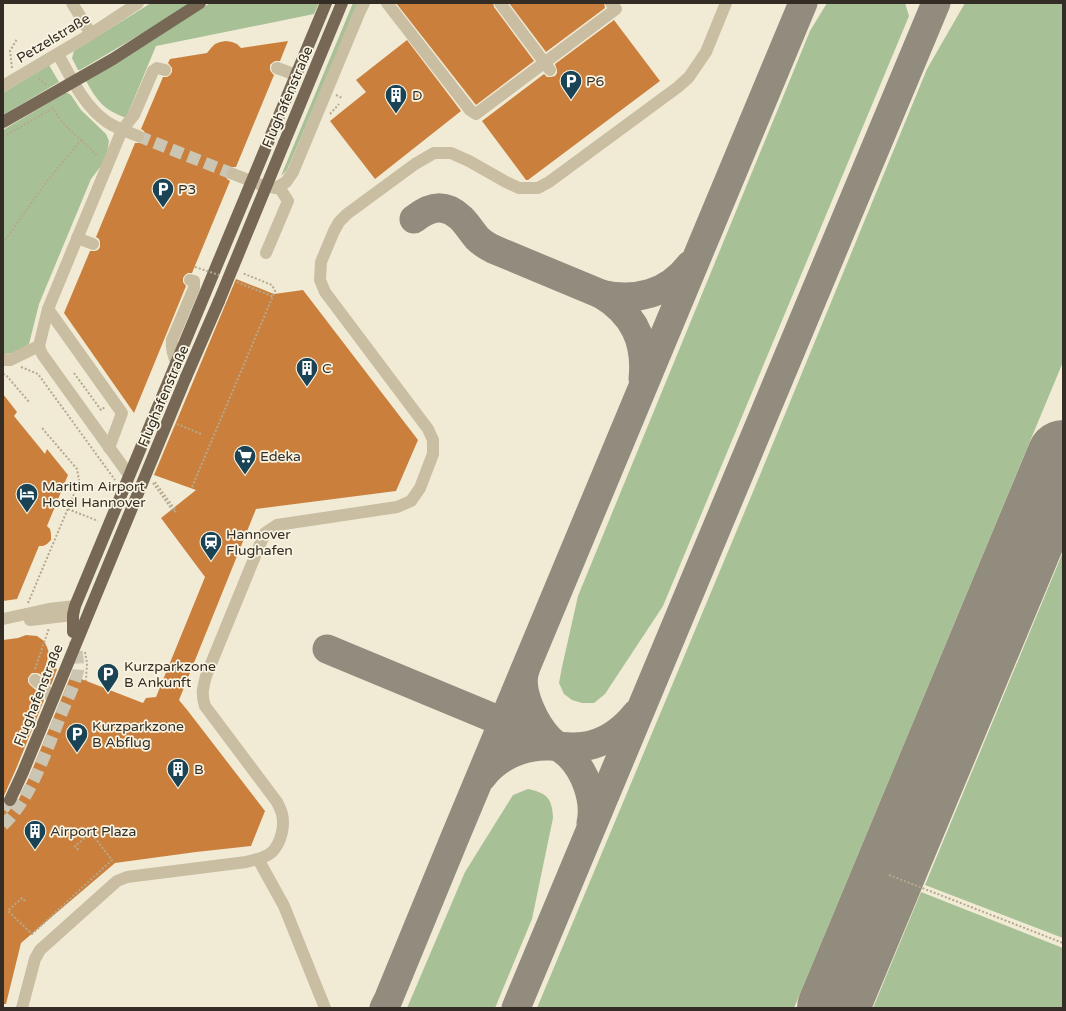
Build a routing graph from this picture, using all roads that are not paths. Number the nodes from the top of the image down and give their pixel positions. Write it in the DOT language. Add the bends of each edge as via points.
graph roads {
  1 [pos="74,3"];
  2 [pos="138,3"];
  3 [pos="200,3"];
  4 [pos="326,3"];
  5 [pos="342,3"];
  6 [pos="364,3"];
  7 [pos="387,3"];
  8 [pos="500,3"];
  9 [pos="611,3"];
  10 [pos="726,3"];
  11 [pos="91,34"];
  12 [pos="58,54"];
  13 [pos="547,66"];
  14 [pos="277,68"];
  15 [pos="165,70"];
  16 [pos="296,75"];
  17 [pos="73,81"];
  18 [pos="3,86"];
  19 [pos="3,122"];
  20 [pos="122,130"];
  21 [pos="138,136"];
  22 [pos="233,174"];
  23 [pos="252,181"];
  24 [pos="279,186"];
  25 [pos="77,238"];
  26 [pos="93,244"];
  27 [pos="266,253"];
  28 [pos="190,280"];
  29 [pos="48,309"];
  30 [pos="39,346"];
  31 [pos="6,360"];
  32 [pos="176,362"];
  33 [pos="109,448"];
  34 [pos="129,475"];
  35 [pos="74,610"];
  36 [pos="7,619"];
  37 [pos="73,632"];
  38 [pos="35,680"];
  39 [pos="53,699"];
  40 [pos="10,800"];
  41 [pos="258,859"];
  42 [pos="22,1008"];
  43 [pos="325,1008"];
  1 -- 11 [label="street"];
  2 -- 11 [label="street, Petzelstraße"];
  3 -- 17 [label="main road"];
  4 -- 16 [label="main road, Flughafenstraße"];
  5 -- 39 [label="main road, Flughafenstraße, bridge"];
  6 -- 24 [label="street" via="293,172 286,182"];
  7 -- 13 [label="street" via="470,110 476,114"];
  8 -- 13 [label="street"];
  9 -- 13 [label="street" via="616,9"];
  10 -- 41 [label="street" via="706,52 689,77 549,182 538,188 519,188 451,153 434,153 347,214 334,231 321,262 320,280 325,292 428,429 434,440 434,454 420,488 411,501 397,507 277,525 266,533 258,549 206,676 202,699 204,706 277,802 282,813 282,832 278,842 272,852"];
  11 -- 12 [label="street, Petzelstraße"];
  12 -- 17 [label="street"];
  12 -- 18 [label="street, Petzelstraße"];
  14 -- 16 [label="street"];
  15 -- 20 [label="street" via="157,68 152,71 134,115"];
  16 -- 23 [label="main road, Flughafenstraße"];
  17 -- 19 [label="main road"];
  17 -- 20 [label="street" via="94,112"];
  20 -- 21 [label="street"];
  20 -- 25 [label="street"];
  22 -- 23 [label="street"];
  23 -- 24 [label="street" via="268,187"];
  23 -- 32 [label="main road, Flughafenstraße"];
  24 -- 27 [label="street" via="288,201"];
  25 -- 26 [label="street"];
  25 -- 29 [label="street"];
  28 -- 32 [label="street" via="194,281 194,288 178,316 172,340 172,352"];
  29 -- 30 [label="street"];
  29 -- 33 [label="street" via="122,413"];
  30 -- 31 [label="street"];
  30 -- 33 [label="street" via="42,354"];
  32 -- 34 [label="main road, Flughafenstraße"];
  33 -- 34 [label="street"];
  34 -- 35 [label="main road, Flughafenstraße"];
  35 -- 36 [label="street" via="28,620"];
  35 -- 37 [label="main road, Flughafenstraße"];
  38 -- 39 [label="street"];
  39 -- 40 [label="main road, Flughafenstraße, bridge"];
  41 -- 42 [label="street" via="127,877 117,881 40,950 35,959"];
  41 -- 43 [label="street" via="284,906"];
}
